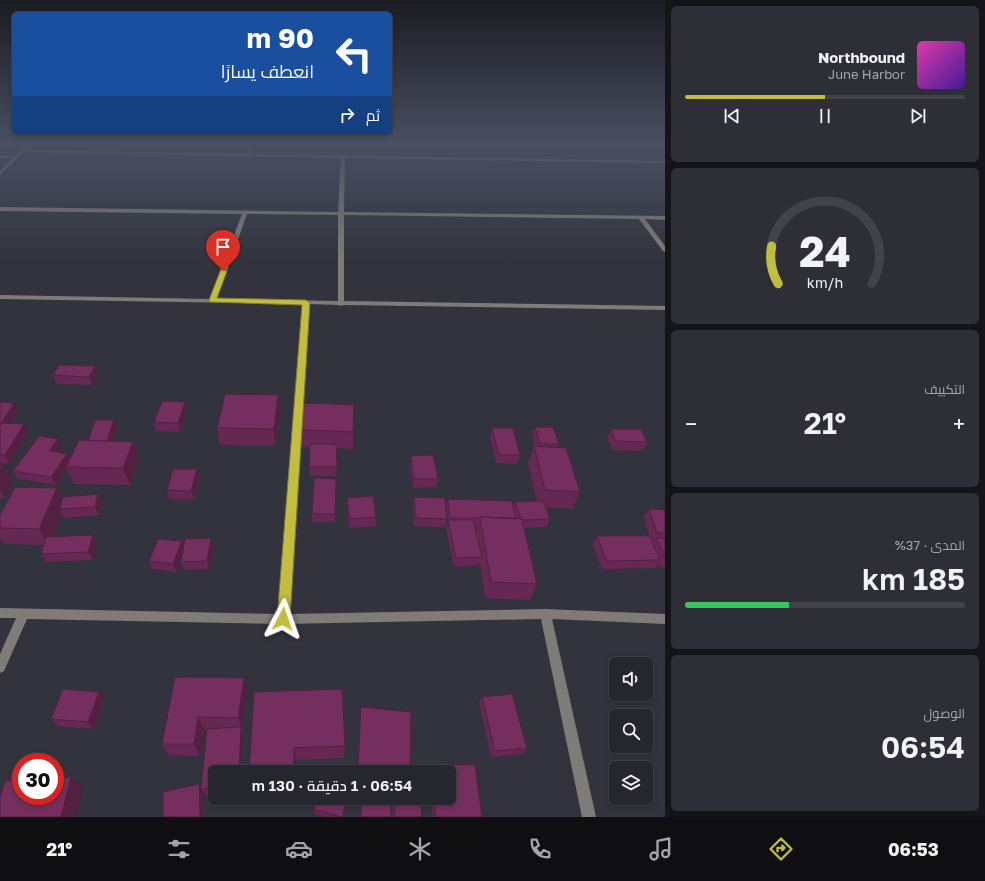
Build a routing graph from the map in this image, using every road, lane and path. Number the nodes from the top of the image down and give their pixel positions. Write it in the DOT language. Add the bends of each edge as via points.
graph roads {
  1 [pos="342,183"];
  2 [pos="0,209"];
  3 [pos="245,212"];
  4 [pos="341,214"];
  5 [pos="640,217"];
  6 [pos="665,218"];
  7 [pos="665,250"];
  8 [pos="0,297"];
  9 [pos="213,300"];
  10 [pos="306,303"];
  11 [pos="341,304"];
  12 [pos="665,308"];
  13 [pos="0,613"];
  14 [pos="24,614"];
  15 [pos="545,614"];
  16 [pos="283,619"];
  17 [pos="665,619"];
  18 [pos="0,667"];
  19 [pos="590,817"];
  1 -- 4 [label="street"];
  2 -- 3 [label="street"];
  3 -- 4 [label="street"];
  3 -- 9 [label="street"];
  4 -- 5 [label="street"];
  4 -- 11 [label="street"];
  5 -- 6 [label="street"];
  5 -- 7 [label="street"];
  8 -- 9 [label="street"];
  9 -- 10 [label="street"];
  10 -- 11 [label="street"];
  10 -- 16 [label="street"];
  11 -- 12 [label="street"];
  13 -- 14 [label="street"];
  14 -- 16 [label="street"];
  14 -- 18 [label="street"];
  15 -- 16 [label="street"];
  15 -- 17 [label="street"];
  15 -- 19 [label="street"];
}
